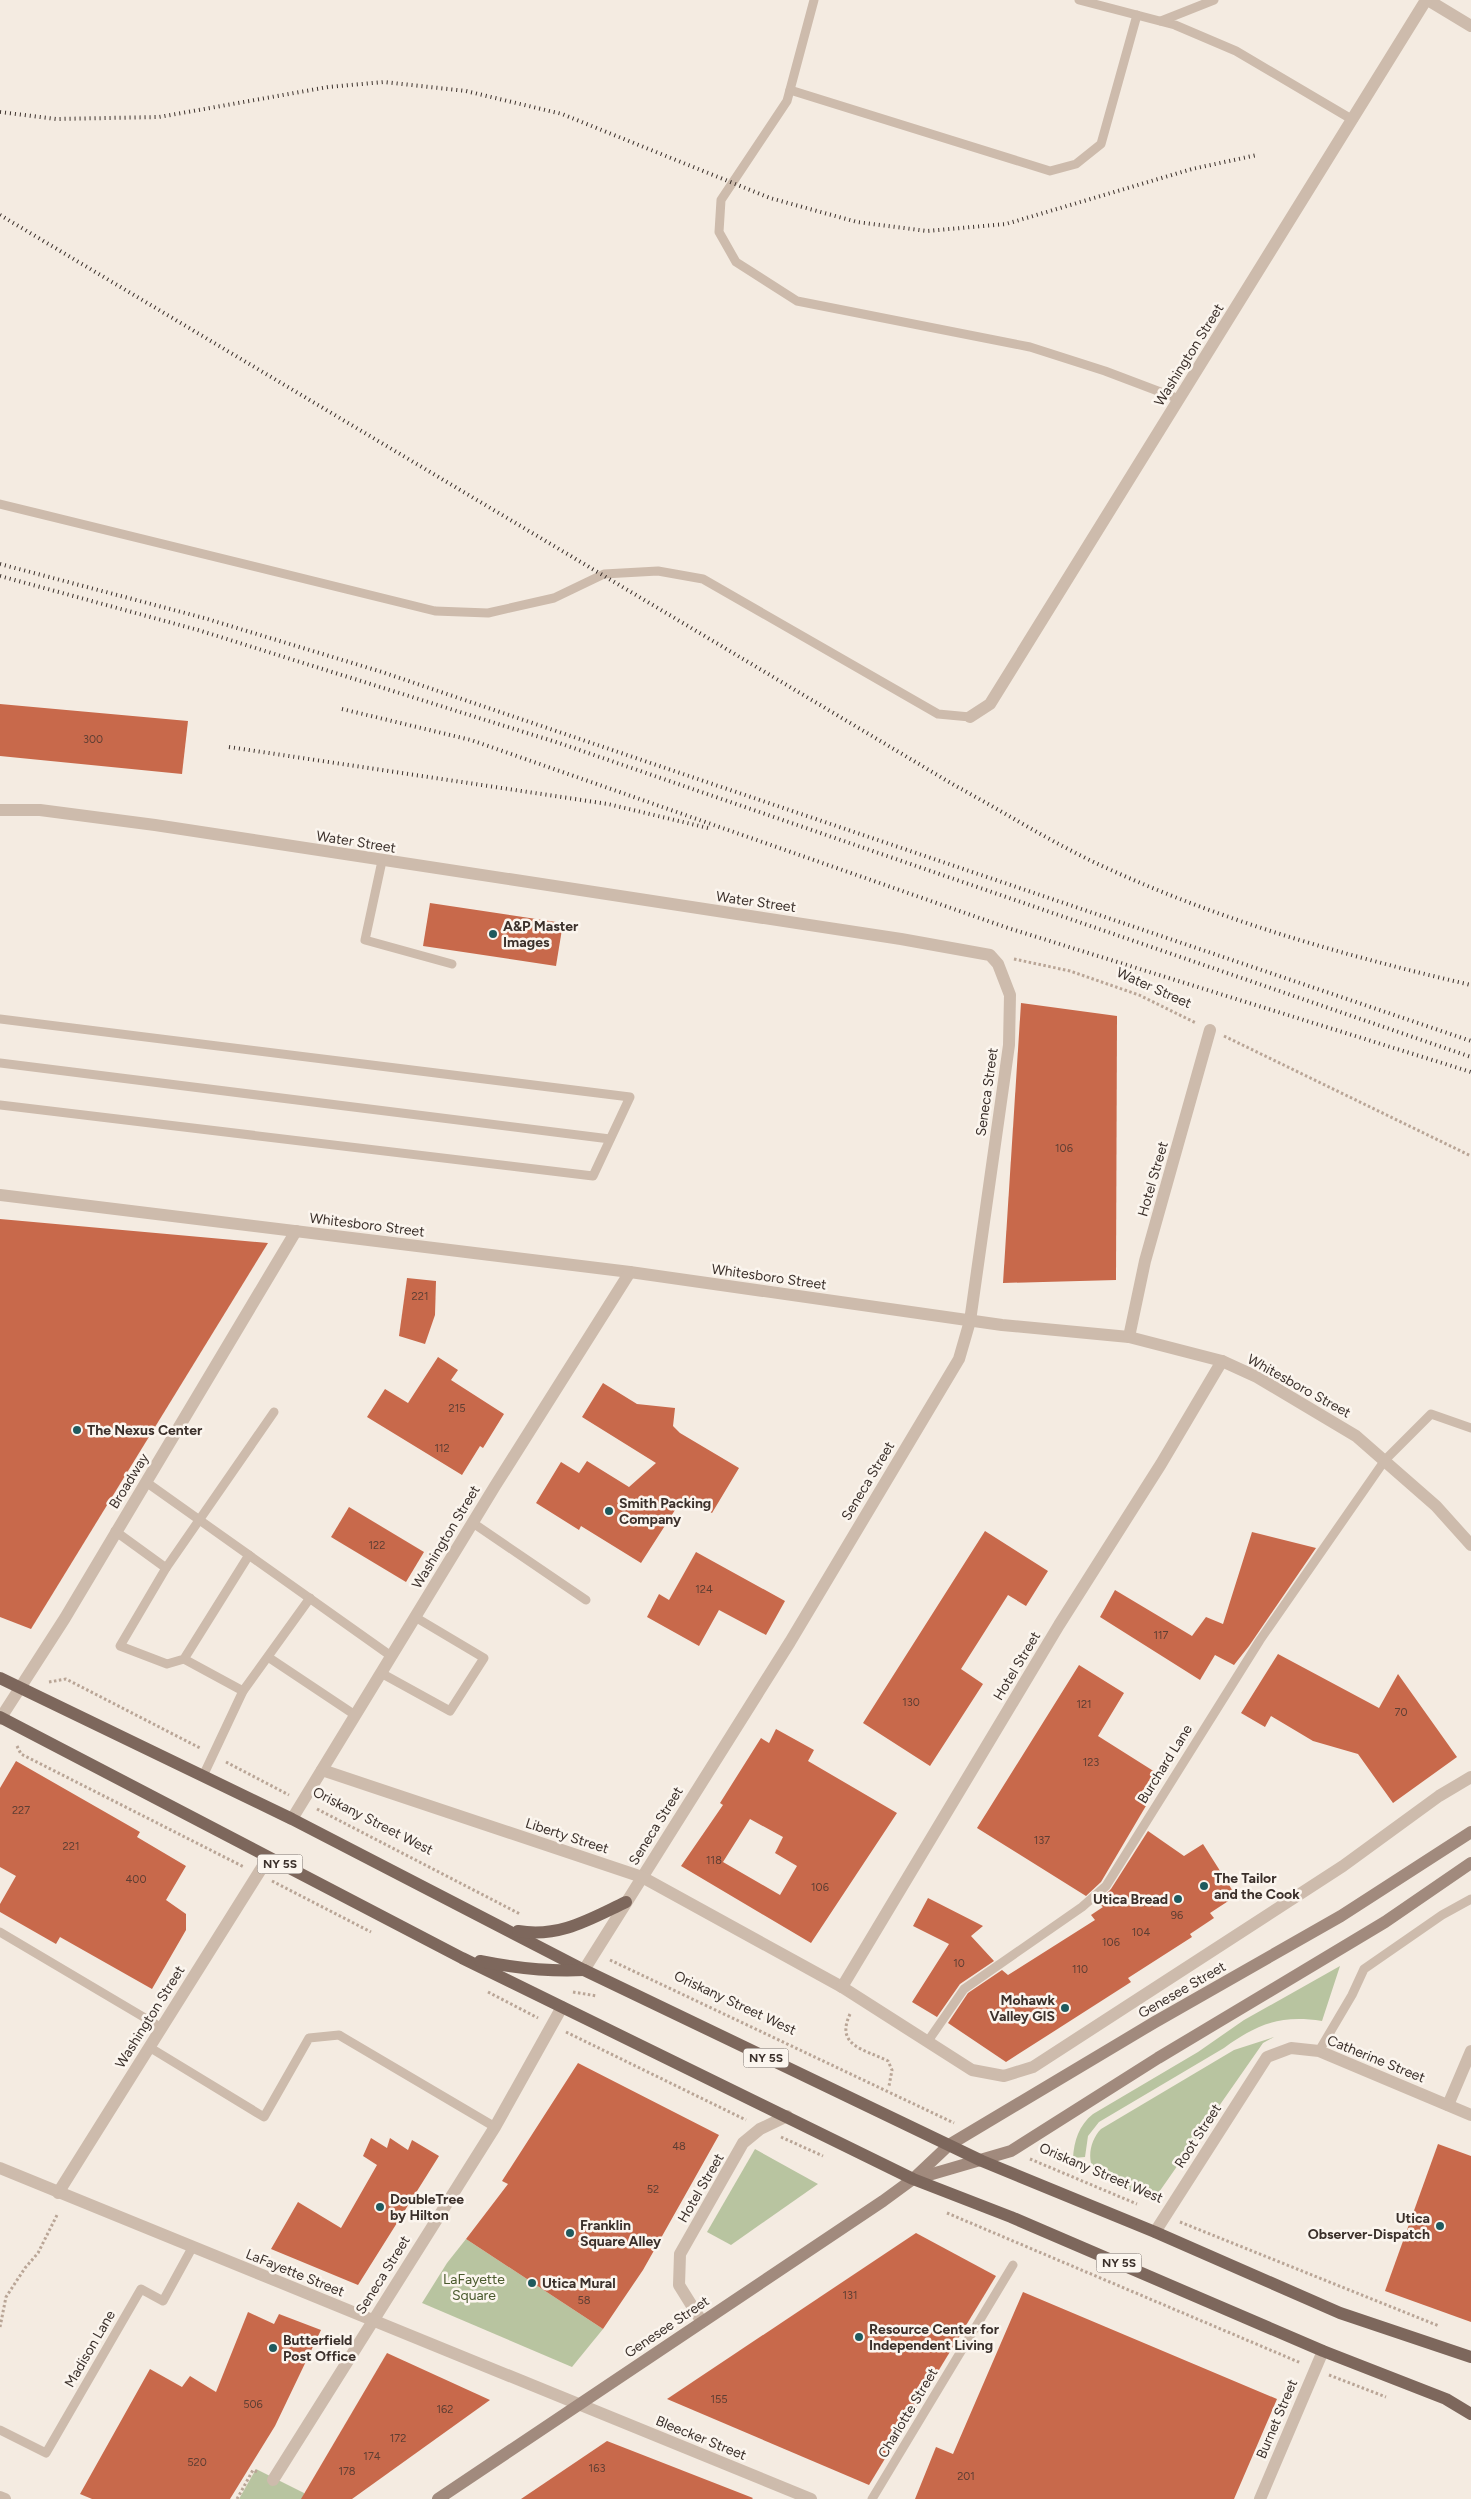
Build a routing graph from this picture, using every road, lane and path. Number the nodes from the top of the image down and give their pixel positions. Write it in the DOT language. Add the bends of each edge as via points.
graph roads {
  1 [pos="814,0"];
  2 [pos="1079,0"];
  3 [pos="1214,0"];
  4 [pos="1427,0"];
  5 [pos="1137,15"];
  6 [pos="1161,21"];
  7 [pos="1471,26"];
  8 [pos="790,90"];
  9 [pos="1353,120"];
  10 [pos="1179,400"];
  11 [pos="0,504"];
  12 [pos="970,717"];
  13 [pos="0,810"];
  14 [pos="382,861"];
  15 [pos="990,955"];
  16 [pos="452,964"];
  17 [pos="0,1019"];
  18 [pos="1210,1030"];
  19 [pos="0,1063"];
  20 [pos="0,1105"];
  21 [pos="610,1139"];
  22 [pos="1471,1156"];
  23 [pos="0,1196"];
  24 [pos="296,1231"];
  25 [pos="630,1272"];
  26 [pos="970,1321"];
  27 [pos="1129,1337"];
  28 [pos="1222,1362"];
  29 [pos="274,1412"];
  30 [pos="1471,1428"];
  31 [pos="1385,1460"];
  32 [pos="146,1482"];
  33 [pos="201,1521"];
  34 [pos="473,1523"];
  35 [pos="115,1531"];
  36 [pos="1471,1545"];
  37 [pos="249,1555"];
  38 [pos="166,1568"];
  39 [pos="310,1598"];
  40 [pos="586,1600"];
  41 [pos="415,1618"];
  42 [pos="391,1656"];
  43 [pos="268,1657"];
  44 [pos="184,1659"];
  45 [pos="381,1673"];
  46 [pos="0,1678"];
  47 [pos="22,1686"];
  48 [pos="243,1691"];
  49 [pos="355,1715"];
  50 [pos="0,1718"];
  51 [pos="213,1755"];
  52 [pos="322,1770"];
  53 [pos="203,1776"];
  54 [pos="1471,1777"];
  55 [pos="302,1802"];
  56 [pos="292,1819"];
  57 [pos="1471,1832"];
  58 [pos="268,1858"];
  59 [pos="1470,1864"];
  60 [pos="642,1877"];
  61 [pos="1471,1899"];
  62 [pos="626,1902"];
  63 [pos="528,1918"];
  64 [pos="504,1928"];
  65 [pos="0,1932"];
  66 [pos="594,1953"];
  67 [pos="462,1958"];
  68 [pos="584,1970"];
  69 [pos="842,1987"];
  70 [pos="602,1992"];
  71 [pos="568,1994"];
  72 [pos="562,2008"];
  73 [pos="850,2014"];
  74 [pos="162,2028"];
  75 [pos="928,2041"];
  76 [pos="150,2047"];
  77 [pos="1319,2051"];
  78 [pos="1471,2051"];
  79 [pos="1267,2057"];
  80 [pos="889,2086"];
  81 [pos="1448,2106"];
  82 [pos="1471,2115"];
  83 [pos="787,2116"];
  84 [pos="495,2127"];
  85 [pos="972,2131"];
  86 [pos="949,2145"];
  87 [pos="1012,2151"];
  88 [pos="982,2161"];
  89 [pos="0,2168"];
  90 [pos="913,2180"];
  91 [pos="58,2193"];
  92 [pos="58,2213"];
  93 [pos="1165,2216"];
  94 [pos="1155,2232"];
  95 [pos="192,2248"];
  96 [pos="1013,2265"];
  97 [pos="372,2321"];
  98 [pos="702,2322"];
  99 [pos="0,2327"];
  100 [pos="1442,2327"];
  101 [pos="1323,2351"];
  102 [pos="1471,2357"];
  103 [pos="1315,2369"];
  104 [pos="1386,2397"];
  105 [pos="579,2404"];
  106 [pos="1471,2414"];
  107 [pos="0,2430"];
  108 [pos="273,2480"];
  109 [pos="0,2497"];
  110 [pos="5,2499"];
  111 [pos="237,2499"];
  112 [pos="438,2499"];
  113 [pos="811,2499"];
  114 [pos="872,2499"];
  115 [pos="1260,2499"];
  1 -- 8 [label="lane"];
  2 -- 5 [label="lane"];
  3 -- 6 [label="lane"];
  4 -- 7 [label="street"];
  4 -- 9 [label="street, Washington Street"];
  5 -- 6 [label="lane"];
  5 -- 8 [label="lane" via="1102,144 1076,164 1050,171"];
  6 -- 9 [label="lane" via="1236,52"];
  8 -- 10 [label="lane" via="787,101 721,200 719,232 736,262 797,301 1030,347 1105,371"];
  9 -- 10 [label="street, Washington Street"];
  10 -- 12 [label="street, Washington Street" via="990,704"];
  11 -- 12 [label="lane" via="435,611 488,613 554,598 604,574 658,571 702,579 938,714"];
  13 -- 14 [label="street, Water Street" via="40,810"];
  14 -- 15 [label="street, Water Street"];
  14 -- 16 [label="lane" via="365,940"];
  15 -- 18 [label="path, Water Street" via="1070,971 1138,995"];
  15 -- 26 [label="street, Seneca Street" via="998,964 1010,995 1009,1045"];
  17 -- 21 [label="lane" via="630,1097"];
  18 -- 22 [label="path, Water Street"];
  18 -- 27 [label="street, Hotel Street" via="1145,1261"];
  19 -- 21 [label="lane"];
  20 -- 21 [label="lane" via="593,1176"];
  23 -- 24 [label="street, Whitesboro Street"];
  24 -- 25 [label="street, Whitesboro Street"];
  24 -- 32 [label="street, Broadway"];
  25 -- 26 [label="street, Whitesboro Street"];
  25 -- 34 [label="street, Washington Street"];
  26 -- 27 [label="street, Whitesboro Street"];
  26 -- 60 [label="street, Seneca Street" via="959,1359 790,1642"];
  27 -- 28 [label="street, Whitesboro Street"];
  28 -- 31 [label="street, Whitesboro Street" via="1257,1377 1356,1436"];
  28 -- 69 [label="street, Hotel Street" via="1058,1625"];
  29 -- 33 [label="lane"];
  30 -- 31 [label="lane, Burchard Lane" via="1431,1414"];
  31 -- 36 [label="street, Whitesboro Street" via="1436,1506"];
  31 -- 75 [label="lane, Burchard Lane" via="1217,1706 1106,1886 1082,1907 964,1989"];
  32 -- 33 [label="lane"];
  32 -- 35 [label="street, Broadway"];
  33 -- 37 [label="lane"];
  33 -- 38 [label="lane"];
  34 -- 40 [label="lane"];
  34 -- 41 [label="street, Washington Street"];
  35 -- 38 [label="lane"];
  35 -- 47 [label="street, Broadway"];
  37 -- 39 [label="lane"];
  37 -- 44 [label="lane"];
  38 -- 44 [label="lane" via="120,1646 167,1664"];
  39 -- 42 [label="lane"];
  39 -- 43 [label="lane"];
  41 -- 42 [label="street, Washington Street"];
  41 -- 45 [label="lane" via="484,1658 450,1711"];
  42 -- 45 [label="street, Washington Street"];
  43 -- 48 [label="lane"];
  43 -- 49 [label="lane"];
  44 -- 48 [label="lane"];
  45 -- 49 [label="street, Washington Street"];
  46 -- 47 [label="main road, NY 5S"];
  47 -- 50 [label="street, Broadway"];
  47 -- 51 [label="path, Oriskany Street West" via="66,1679"];
  47 -- 53 [label="main road, NY 5S"];
  48 -- 51 [label="lane"];
  49 -- 52 [label="street, Washington Street"];
  50 -- 58 [label="main road, NY 5S"];
  51 -- 53 [label="lane"];
  51 -- 55 [label="path, Oriskany Street West"];
  52 -- 55 [label="street, Washington Street"];
  52 -- 60 [label="street, Liberty Street"];
  53 -- 56 [label="main road, NY 5S"];
  54 -- 75 [label="street, Liberty Street" via="1439,1796 1343,1866 1033,2067 1004,2076 972,2070"];
  55 -- 56 [label="street, Washington Street"];
  55 -- 63 [label="path, Oriskany Street West"];
  56 -- 64 [label="main road, NY 5S"];
  57 -- 85 [label="main road, Genesee Street" via="1341,1916"];
  58 -- 67 [label="main road, NY 5S"];
  58 -- 74 [label="street, Washington Street"];
  59 -- 87 [label="main road, Genesee Street" via="1385,1922 1158,2058"];
  60 -- 62 [label="street, Seneca Street"];
  60 -- 69 [label="street, Liberty Street"];
  61 -- 77 [label="lane" via="1364,1969"];
  62 -- 64 [label="main road" via="564,1931 536,1934"];
  62 -- 66 [label="street, Seneca Street"];
  64 -- 68 [label="main road, NY 5S"];
  65 -- 74 [label="lane"];
  66 -- 68 [label="street, Seneca Street"];
  66 -- 85 [label="path, Oriskany Street West"];
  67 -- 68 [label="main road" via="524,1970"];
  67 -- 72 [label="main road, NY 5S"];
  68 -- 86 [label="main road, NY 5S"];
  69 -- 75 [label="street, Liberty Street"];
  70 -- 71 [label="path" via="596,1996"];
  72 -- 83 [label="main road, NY 5S"];
  72 -- 84 [label="street, Seneca Street"];
  73 -- 80 [label="path" via="844,2027 845,2036 852,2043 888,2061 892,2070"];
  74 -- 76 [label="street, Washington Street"];
  76 -- 84 [label="lane" via="264,2117 309,2038 339,2035"];
  76 -- 91 [label="street, Washington Street"];
  77 -- 79 [label="street, Catherine Street" via="1291,2048"];
  77 -- 81 [label="street, Catherine Street"];
  78 -- 81 [label="street"];
  79 -- 93 [label="street, Root Street"];
  81 -- 82 [label="street, Catherine Street"];
  83 -- 90 [label="main road, NY 5S"];
  83 -- 98 [label="street, Hotel Street" via="760,2129 743,2143 680,2254 679,2285"];
  84 -- 97 [label="street, Seneca Street"];
  85 -- 86 [label="main road, Genesee Street"];
  86 -- 88 [label="main road, NY 5S"];
  86 -- 90 [label="main road, Genesee Street"];
  87 -- 88 [label="main road, Genesee Street"];
  87 -- 93 [label="path, Oriskany Street West"];
  88 -- 90 [label="main road, Genesee Street"];
  88 -- 94 [label="main road, NY 5S"];
  89 -- 91 [label="street, LaFayette Street"];
  90 -- 98 [label="main road, Genesee Street"];
  90 -- 101 [label="main road, NY 5S" via="1012,2217"];
  91 -- 95 [label="street, LaFayette Street"];
  92 -- 99 [label="path" via="38,2253 6,2296"];
  93 -- 94 [label="street, Root Street"];
  93 -- 100 [label="path, Oriskany Street West"];
  94 -- 102 [label="main road, NY 5S" via="1340,2313"];
  95 -- 97 [label="street, LaFayette Street"];
  95 -- 107 [label="lane, Madison Lane" via="164,2301 141,2289 46,2453"];
  96 -- 114 [label="lane, Charlotte Street"];
  97 -- 105 [label="street, LaFayette Street"];
  97 -- 108 [label="street, Seneca Street"];
  98 -- 105 [label="main road, Genesee Street"];
  101 -- 103 [label="street, Burnet Street"];
  101 -- 106 [label="main road, NY 5S" via="1446,2399"];
  103 -- 104 [label="path"];
  103 -- 115 [label="street, Burnet Street"];
  105 -- 112 [label="main road, Genesee Street"];
  105 -- 113 [label="street, Bleecker Street"];
  108 -- 111 [label="path" via="253,2470"];
  109 -- 110 [label="street"];
}
